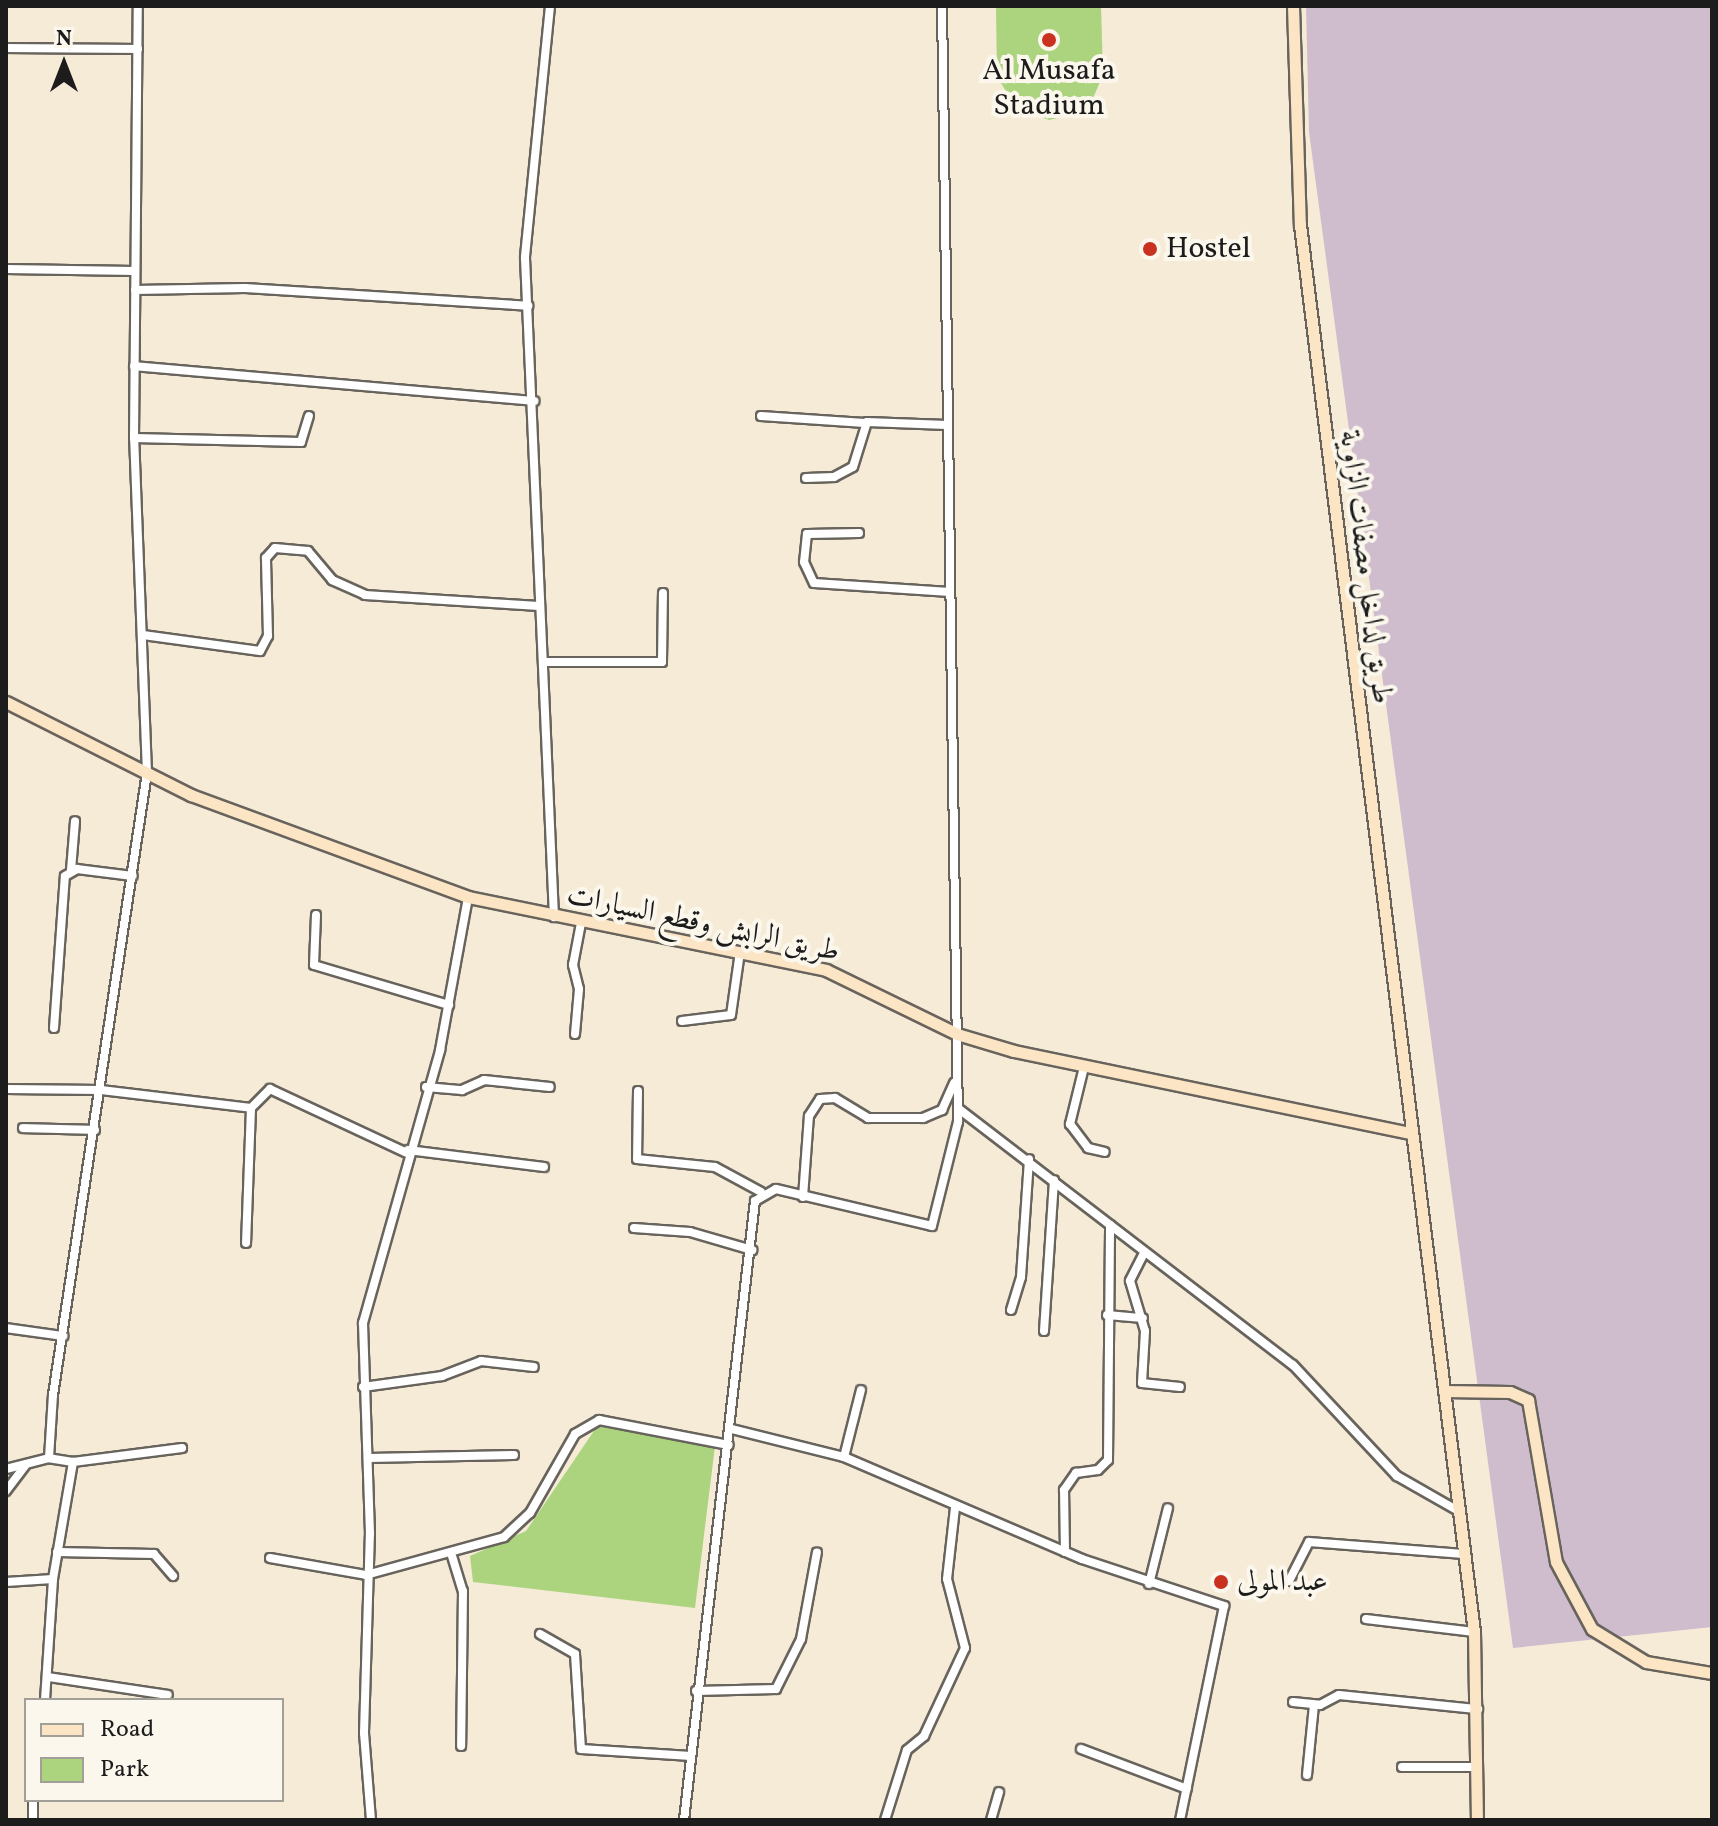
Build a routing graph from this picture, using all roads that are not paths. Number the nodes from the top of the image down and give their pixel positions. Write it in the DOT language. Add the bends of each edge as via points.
graph roads {
  1 [pos="138,6"];
  2 [pos="550,6"];
  3 [pos="942,6"];
  4 [pos="1293,6"];
  5 [pos="6,48"];
  6 [pos="138,49"];
  7 [pos="6,269"];
  8 [pos="135,271"];
  9 [pos="135,290"];
  10 [pos="528,306"];
  11 [pos="134,366"];
  12 [pos="534,401"];
  13 [pos="309,416"];
  14 [pos="761,416"];
  15 [pos="865,423"];
  16 [pos="947,425"];
  17 [pos="134,438"];
  18 [pos="806,478"];
  19 [pos="859,533"];
  20 [pos="950,592"];
  21 [pos="663,593"];
  22 [pos="539,606"];
  23 [pos="143,635"];
  24 [pos="543,662"];
  25 [pos="6,702"];
  26 [pos="147,773"];
  27 [pos="75,821"];
  28 [pos="71,870"];
  29 [pos="133,876"];
  30 [pos="468,897"];
  31 [pos="316,915"];
  32 [pos="554,918"];
  33 [pos="581,923"];
  34 [pos="740,952"];
  35 [pos="449,1005"];
  36 [pos="682,1021"];
  37 [pos="54,1028"];
  38 [pos="575,1034"];
  39 [pos="957,1034"];
  40 [pos="1084,1067"];
  41 [pos="955,1080"];
  42 [pos="426,1087"];
  43 [pos="550,1087"];
  44 [pos="6,1089"];
  45 [pos="101,1090"];
  46 [pos="638,1091"];
  47 [pos="251,1108"];
  48 [pos="959,1109"];
  49 [pos="23,1128"];
  50 [pos="95,1130"];
  51 [pos="1409,1133"];
  52 [pos="408,1152"];
  53 [pos="1105,1152"];
  54 [pos="1029,1159"];
  55 [pos="544,1167"];
  56 [pos="1054,1180"];
  57 [pos="761,1192"];
  58 [pos="803,1197"];
  59 [pos="1110,1225"];
  60 [pos="634,1228"];
  61 [pos="246,1243"];
  62 [pos="752,1250"];
  63 [pos="1144,1253"];
  64 [pos="1011,1310"];
  65 [pos="1107,1315"];
  66 [pos="1143,1318"];
  67 [pos="6,1328"];
  68 [pos="1044,1331"];
  69 [pos="63,1336"];
  70 [pos="534,1367"];
  71 [pos="363,1387"];
  72 [pos="1180,1387"];
  73 [pos="861,1390"];
  74 [pos="1444,1391"];
  75 [pos="732,1429"];
  76 [pos="729,1445"];
  77 [pos="182,1448"];
  78 [pos="514,1455"];
  79 [pos="844,1457"];
  80 [pos="49,1458"];
  81 [pos="369,1458"];
  82 [pos="73,1462"];
  83 [pos="26,1465"];
  84 [pos="6,1469"];
  85 [pos="6,1491"];
  86 [pos="955,1508"];
  87 [pos="1168,1508"];
  88 [pos="1460,1512"];
  89 [pos="57,1552"];
  90 [pos="817,1552"];
  91 [pos="1065,1552"];
  92 [pos="1464,1554"];
  93 [pos="452,1556"];
  94 [pos="270,1558"];
  95 [pos="366,1575"];
  96 [pos="173,1576"];
  97 [pos="53,1579"];
  98 [pos="1289,1581"];
  99 [pos="6,1582"];
  100 [pos="1149,1584"];
  101 [pos="1366,1619"];
  102 [pos="1474,1632"];
  103 [pos="540,1634"];
  104 [pos="1712,1673"];
  105 [pos="48,1677"];
  106 [pos="696,1691"];
  107 [pos="168,1695"];
  108 [pos="45,1698"];
  109 [pos="1293,1702"];
  110 [pos="1314,1705"];
  111 [pos="1479,1709"];
  112 [pos="461,1746"];
  113 [pos="1081,1749"];
  114 [pos="691,1756"];
  115 [pos="1402,1767"];
  116 [pos="1478,1767"];
  117 [pos="1307,1775"];
  118 [pos="1187,1789"];
  119 [pos="999,1792"];
  120 [pos="371,1820"];
  121 [pos="684,1820"];
  122 [pos="885,1820"];
  123 [pos="991,1820"];
  124 [pos="1180,1820"];
  125 [pos="1477,1820"];
  1 -- 6 [label="street"];
  2 -- 10 [label="street" via="529,192"];
  3 -- 16 [label="street"];
  4 -- 51 [label="main road, طريق لداخل مصفات الزاوية" via="1300,225"];
  5 -- 6 [label="street"];
  6 -- 8 [label="street"];
  7 -- 8 [label="street"];
  8 -- 9 [label="street"];
  9 -- 10 [label="street" via="245,288"];
  9 -- 11 [label="street"];
  10 -- 12 [label="street"];
  11 -- 12 [label="street"];
  11 -- 17 [label="street"];
  12 -- 22 [label="street"];
  13 -- 17 [label="street" via="301,442"];
  14 -- 15 [label="street"];
  15 -- 16 [label="street"];
  15 -- 18 [label="street" via="853,467"];
  16 -- 20 [label="street"];
  17 -- 23 [label="street"];
  19 -- 20 [label="street" via="807,534 804,562 814,583"];
  20 -- 39 [label="street"];
  21 -- 24 [label="street" via="662,662"];
  22 -- 23 [label="street" via="365,595 332,580 308,551 275,548 266,558 268,636 260,651"];
  22 -- 24 [label="street"];
  23 -- 26 [label="street"];
  24 -- 32 [label="street"];
  25 -- 26 [label="main road, طريق الرابش وقطع السيارات"];
  26 -- 29 [label="street"];
  26 -- 30 [label="main road, طريق الرابش وقطع السيارات"];
  27 -- 28 [label="street"];
  28 -- 29 [label="street"];
  28 -- 37 [label="street" via="65,876"];
  29 -- 45 [label="street"];
  30 -- 32 [label="main road, طريق الرابش وقطع السيارات"];
  30 -- 35 [label="street"];
  31 -- 35 [label="street" via="314,965"];
  32 -- 33 [label="main road, طريق الرابش وقطع السيارات"];
  33 -- 34 [label="main road, طريق الرابش وقطع السيارات"];
  33 -- 38 [label="street" via="573,965 579,989"];
  34 -- 36 [label="street" via="731,1015"];
  34 -- 39 [label="main road, طريق الرابش وقطع السيارات" via="842,976"];
  35 -- 42 [label="street"];
  39 -- 40 [label="main road, طريق الرابش وقطع السيارات"];
  39 -- 41 [label="street"];
  40 -- 51 [label="main road, طريق الرابش وقطع السيارات"];
  40 -- 53 [label="street" via="1070,1124 1088,1148"];
  41 -- 48 [label="street"];
  41 -- 58 [label="street" via="947,1103 932,1117 878,1120 835,1098 820,1099 809,1116"];
  42 -- 43 [label="street" via="462,1090 484,1080"];
  42 -- 52 [label="street"];
  44 -- 45 [label="street"];
  45 -- 47 [label="street"];
  45 -- 50 [label="street"];
  46 -- 57 [label="street" via="637,1159 715,1167"];
  47 -- 52 [label="street" via="270,1089"];
  47 -- 61 [label="street"];
  48 -- 54 [label="street"];
  48 -- 58 [label="street" via="932,1226"];
  49 -- 50 [label="street"];
  50 -- 69 [label="street"];
  51 -- 74 [label="main road, طريق لداخل مصفات الزاوية"];
  52 -- 55 [label="street"];
  52 -- 71 [label="street" via="367,1292"];
  54 -- 56 [label="street"];
  54 -- 64 [label="street" via="1021,1277"];
  56 -- 59 [label="street"];
  56 -- 68 [label="street"];
  57 -- 58 [label="street"];
  57 -- 62 [label="street"];
  59 -- 63 [label="street"];
  59 -- 65 [label="street"];
  60 -- 62 [label="street" via="690,1232"];
  62 -- 75 [label="street"];
  63 -- 66 [label="street" via="1130,1281"];
  63 -- 88 [label="street" via="1293,1365 1397,1476"];
  65 -- 66 [label="street"];
  65 -- 91 [label="street" via="1108,1460 1098,1470 1074,1474 1064,1490"];
  66 -- 72 [label="street" via="1143,1385"];
  67 -- 69 [label="street"];
  69 -- 80 [label="street"];
  70 -- 71 [label="street" via="481,1361 442,1376"];
  71 -- 81 [label="street"];
  73 -- 79 [label="street"];
  74 -- 88 [label="main road, طريق لداخل مصفات الزاوية"];
  74 -- 104 [label="main road" via="1510,1392 1528,1400 1556,1562 1592,1629 1646,1662"];
  75 -- 76 [label="street"];
  75 -- 79 [label="street"];
  76 -- 93 [label="street" via="620,1420 587,1423 520,1527"];
  76 -- 106 [label="street"];
  77 -- 82 [label="street"];
  78 -- 81 [label="street"];
  79 -- 86 [label="street"];
  80 -- 82 [label="street"];
  80 -- 83 [label="street"];
  81 -- 95 [label="street"];
  82 -- 89 [label="street"];
  83 -- 84 [label="street"];
  83 -- 85 [label="street"];
  86 -- 91 [label="street"];
  86 -- 122 [label="street" via="947,1579 965,1648 924,1736 907,1750"];
  87 -- 100 [label="street"];
  88 -- 92 [label="main road, طريق لداخل مصفات الزاوية"];
  89 -- 96 [label="street" via="154,1554"];
  89 -- 97 [label="street"];
  90 -- 106 [label="street" via="801,1639 776,1689"];
  91 -- 100 [label="street"];
  92 -- 98 [label="street" via="1309,1542"];
  92 -- 102 [label="main road, طريق لداخل مصفات الزاوية"];
  93 -- 95 [label="street"];
  93 -- 112 [label="street" via="463,1591"];
  94 -- 95 [label="street"];
  95 -- 120 [label="street" via="364,1733"];
  97 -- 99 [label="street"];
  97 -- 105 [label="street"];
  100 -- 118 [label="street" via="1228,1612"];
  101 -- 102 [label="street"];
  102 -- 111 [label="main road, طريق لداخل مصفات الزاوية"];
  103 -- 114 [label="street" via="575,1654 581,1749"];
  105 -- 107 [label="street"];
  105 -- 108 [label="street"];
  106 -- 114 [label="street"];
  109 -- 110 [label="street"];
  110 -- 111 [label="street" via="1339,1695"];
  110 -- 117 [label="street"];
  111 -- 116 [label="main road, طريق لداخل مصفات الزاوية"];
  113 -- 118 [label="street"];
  114 -- 121 [label="street"];
  115 -- 116 [label="street"];
  116 -- 125 [label="main road, طريق لداخل مصفات الزاوية"];
  118 -- 124 [label="street"];
  119 -- 123 [label="street"];
}
